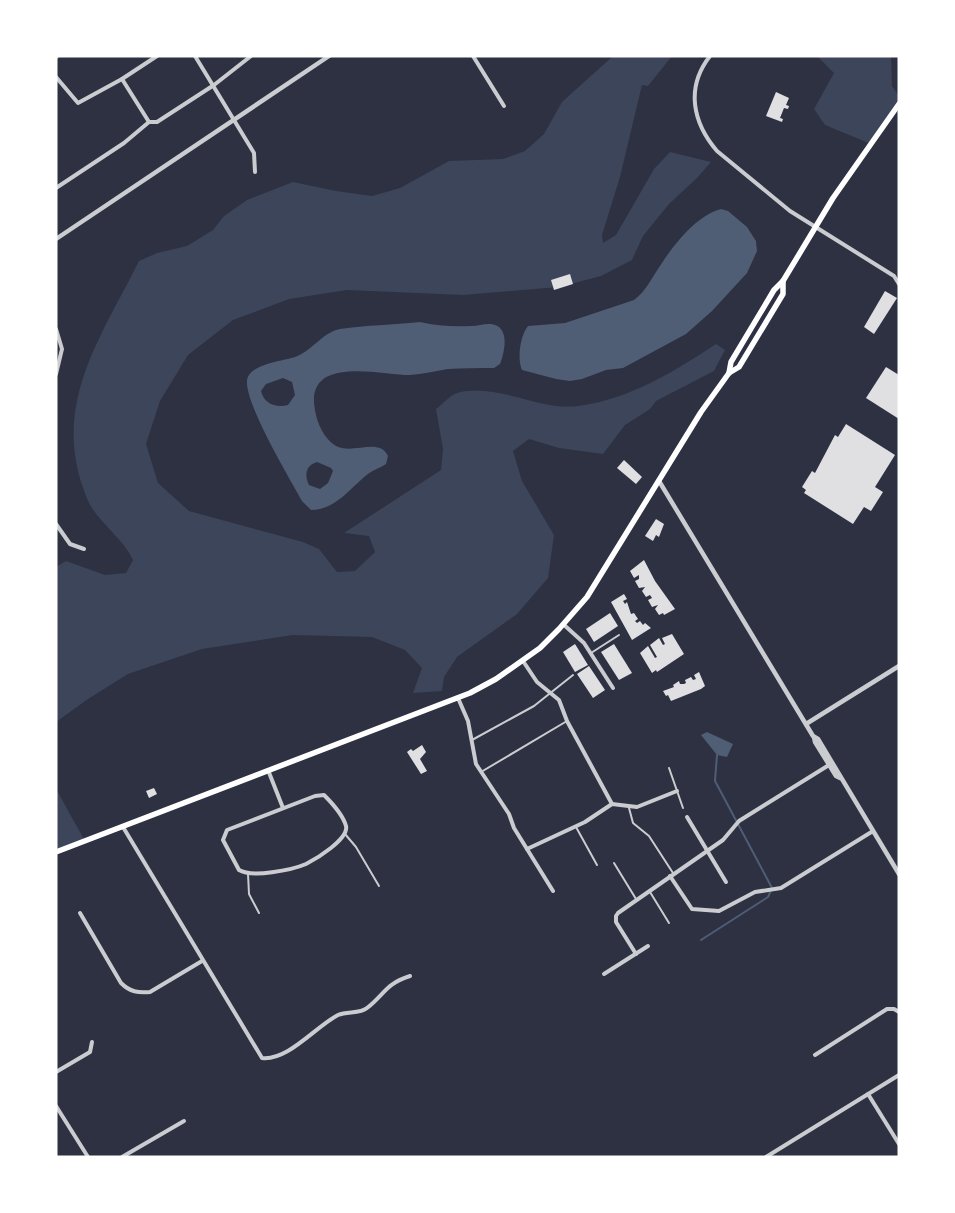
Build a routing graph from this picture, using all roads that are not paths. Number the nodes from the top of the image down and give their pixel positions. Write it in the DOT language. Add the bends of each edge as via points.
graph roads {
  1 [pos="157,56"];
  2 [pos="195,56"];
  3 [pos="251,56"];
  4 [pos="329,56"];
  5 [pos="473,56"];
  6 [pos="710,56"];
  7 [pos="56,77"];
  8 [pos="122,79"];
  9 [pos="214,85"];
  10 [pos="899,104"];
  11 [pos="504,106"];
  12 [pos="234,120"];
  13 [pos="149,122"];
  14 [pos="254,172"];
  15 [pos="56,188"];
  16 [pos="815,228"];
  17 [pos="56,239"];
  18 [pos="896,276"];
  19 [pos="783,281"];
  20 [pos="899,284"];
  21 [pos="56,330"];
  22 [pos="57,373"];
  23 [pos="729,373"];
  24 [pos="658,481"];
  25 [pos="56,524"];
  26 [pos="84,549"];
  27 [pos="563,624"];
  28 [pos="619,635"];
  29 [pos="591,653"];
  30 [pos="523,661"];
  31 [pos="899,666"];
  32 [pos="573,676"];
  33 [pos="613,688"];
  34 [pos="551,694"];
  35 [pos="458,698"];
  36 [pos="566,721"];
  37 [pos="806,724"];
  38 [pos="814,737"];
  39 [pos="472,740"];
  40 [pos="829,765"];
  41 [pos="669,768"];
  42 [pos="268,770"];
  43 [pos="481,772"];
  44 [pos="840,778"];
  45 [pos="677,791"];
  46 [pos="612,804"];
  47 [pos="283,808"];
  48 [pos="629,808"];
  49 [pos="683,808"];
  50 [pos="687,817"];
  51 [pos="123,826"];
  52 [pos="576,826"];
  53 [pos="873,831"];
  54 [pos="345,834"];
  55 [pos="527,849"];
  56 [pos="707,850"];
  57 [pos="56,852"];
  58 [pos="614,863"];
  59 [pos="597,865"];
  60 [pos="246,874"];
  61 [pos="899,874"];
  62 [pos="672,875"];
  63 [pos="726,882"];
  64 [pos="379,886"];
  65 [pos="554,891"];
  66 [pos="650,892"];
  67 [pos="637,901"];
  68 [pos="80,913"];
  69 [pos="259,913"];
  70 [pos="669,923"];
  71 [pos="648,946"];
  72 [pos="636,954"];
  73 [pos="202,961"];
  74 [pos="604,974"];
  75 [pos="410,976"];
  76 [pos="899,1012"];
  77 [pos="92,1042"];
  78 [pos="815,1055"];
  79 [pos="56,1072"];
  80 [pos="899,1075"];
  81 [pos="868,1094"];
  82 [pos="56,1106"];
  83 [pos="184,1121"];
  84 [pos="899,1144"];
  85 [pos="88,1157"];
  86 [pos="122,1157"];
  87 [pos="766,1157"];
  1 -- 8 [label="street"];
  2 -- 9 [label="street"];
  3 -- 9 [label="street"];
  4 -- 12 [label="street"];
  5 -- 11 [label="street"];
  6 -- 16 [label="street" via="695,85 696,116 702,132 717,151"];
  7 -- 8 [label="street" via="78,103"];
  8 -- 13 [label="street"];
  9 -- 12 [label="street"];
  9 -- 13 [label="street" via="157,122"];
  10 -- 16 [label="main road"];
  12 -- 14 [label="street" via="254,153"];
  12 -- 17 [label="street"];
  13 -- 15 [label="street" via="124,143"];
  16 -- 18 [label="street"];
  16 -- 19 [label="main road"];
  18 -- 20 [label="street"];
  19 -- 23 [label="main road" via="774,290 731,362"];
  19 -- 23 [label="main road" via="783,294 739,367"];
  21 -- 22 [label="street" via="62,349"];
  23 -- 24 [label="main road"];
  24 -- 27 [label="main road" via="587,597"];
  24 -- 37 [label="street"];
  25 -- 26 [label="street" via="70,544"];
  27 -- 29 [label="street" via="584,642"];
  27 -- 30 [label="main road"];
  28 -- 29 [label="lane"];
  29 -- 33 [label="street"];
  30 -- 34 [label="street" via="537,682"];
  30 -- 35 [label="main road"];
  31 -- 37 [label="street"];
  32 -- 34 [label="lane"];
  34 -- 36 [label="street" via="558,700"];
  34 -- 39 [label="lane"];
  35 -- 39 [label="street"];
  35 -- 42 [label="main road"];
  36 -- 43 [label="lane"];
  36 -- 46 [label="street"];
  37 -- 38 [label="street"];
  38 -- 40 [label="street"];
  38 -- 44 [label="street"];
  39 -- 43 [label="street" via="476,764"];
  40 -- 44 [label="street"];
  40 -- 56 [label="street" via="739,821 723,840"];
  41 -- 45 [label="lane"];
  42 -- 47 [label="street"];
  42 -- 51 [label="main road"];
  43 -- 55 [label="street"];
  44 -- 53 [label="street"];
  45 -- 48 [label="street"];
  45 -- 49 [label="lane"];
  46 -- 48 [label="street"];
  46 -- 52 [label="street"];
  47 -- 54 [label="street" via="324,794 346,826"];
  47 -- 60 [label="street" via="227,830 223,840 239,870"];
  48 -- 62 [label="lane" via="633,823 649,836"];
  50 -- 56 [label="street"];
  51 -- 57 [label="main road"];
  51 -- 73 [label="street"];
  52 -- 55 [label="street"];
  52 -- 59 [label="lane"];
  53 -- 61 [label="street"];
  53 -- 62 [label="street" via="781,888 748,894 719,911 692,909"];
  54 -- 60 [label="street" via="340,841 307,863"];
  54 -- 64 [label="lane" via="356,846"];
  55 -- 65 [label="street"];
  56 -- 62 [label="street"];
  56 -- 63 [label="street"];
  58 -- 67 [label="lane"];
  60 -- 69 [label="lane" via="249,894"];
  62 -- 66 [label="street"];
  66 -- 67 [label="street"];
  66 -- 70 [label="lane"];
  67 -- 72 [label="street" via="618,913 615,919"];
  68 -- 73 [label="street" via="121,983 135,992 150,992"];
  71 -- 72 [label="street"];
  72 -- 74 [label="street"];
  73 -- 75 [label="street" via="262,1058 281,1055 336,1016 366,1009 391,984"];
  76 -- 78 [label="street" via="887,1009"];
  77 -- 79 [label="street" via="90,1052"];
  80 -- 81 [label="street"];
  81 -- 84 [label="street"];
  81 -- 87 [label="street"];
  82 -- 85 [label="street"];
  83 -- 86 [label="street"];
}
